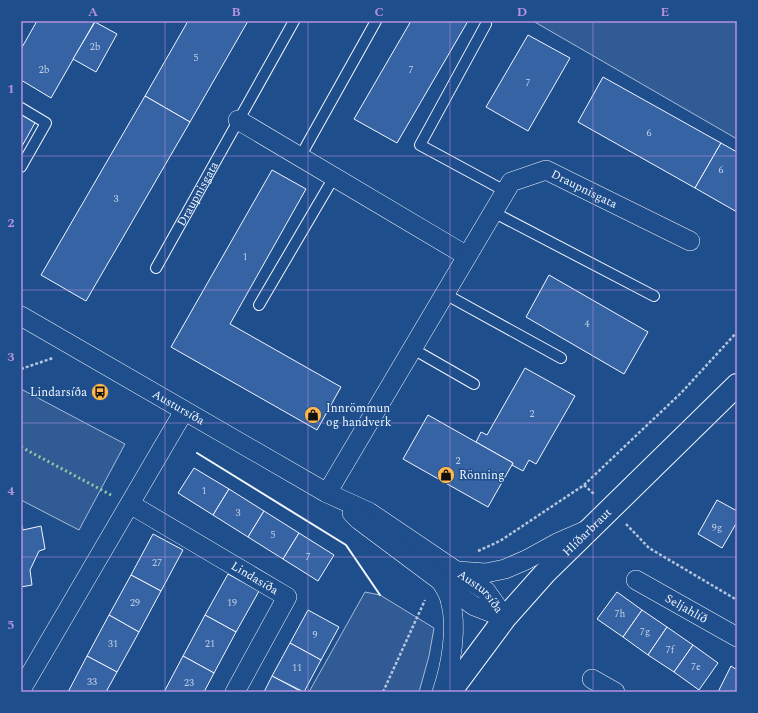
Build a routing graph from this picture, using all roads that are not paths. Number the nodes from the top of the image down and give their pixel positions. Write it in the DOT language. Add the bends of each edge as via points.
graph roads {
  1 [pos="294,21"];
  2 [pos="376,21"];
  3 [pos="486,24"];
  4 [pos="21,108"];
  5 [pos="238,120"];
  6 [pos="300,157"];
  7 [pos="21,168"];
  8 [pos="334,177"];
  9 [pos="505,191"];
  10 [pos="493,212"];
  11 [pos="690,241"];
  12 [pos="467,256"];
  13 [pos="156,268"];
  14 [pos="445,294"];
  15 [pos="654,296"];
  16 [pos="259,305"];
  17 [pos="21,316"];
  18 [pos="413,349"];
  19 [pos="561,358"];
  20 [pos="474,384"];
  21 [pos="737,385"];
  22 [pos="184,411"];
  23 [pos="332,496"];
  24 [pos="130,504"];
  25 [pos="591,528"];
  26 [pos="448,576"];
  27 [pos="636,580"];
  28 [pos="505,618"];
  29 [pos="737,637"];
  30 [pos="592,679"];
  31 [pos="27,689"];
  32 [pos="235,692"];
  33 [pos="442,692"];
  34 [pos="450,692"];
  35 [pos="615,692"];
  1 -- 5 [label="lane, Draupnisgata"];
  2 -- 6 [label="lane"];
  3 -- 9 [label="lane" via="420,146"];
  4 -- 7 [label="lane" via="46,123"];
  5 -- 6 [label="street"];
  5 -- 13 [label="lane, Draupnisgata"];
  6 -- 8 [label="street"];
  8 -- 12 [label="street"];
  8 -- 16 [label="lane"];
  9 -- 10 [label="street, Draupnisgata"];
  9 -- 11 [label="street, Draupnisgata" via="511,182 546,170"];
  10 -- 12 [label="street, Draupnisgata"];
  10 -- 15 [label="lane"];
  12 -- 14 [label="street, Draupnisgata"];
  14 -- 18 [label="street, Draupnisgata"];
  14 -- 19 [label="lane"];
  17 -- 22 [label="street, Austursíða"];
  18 -- 20 [label="lane"];
  18 -- 23 [label="street, Draupnisgata"];
  21 -- 25 [label="main road, Hlíðarbraut"];
  22 -- 23 [label="street, Austursíða"];
  22 -- 24 [label="street"];
  23 -- 26 [label="street, Austursíða" via="359,520"];
  24 -- 31 [label="street"];
  24 -- 32 [label="street, Lindasíða" via="287,597"];
  25 -- 26 [label="street" via="505,569"];
  25 -- 28 [label="main road, Hlíðarbraut" via="545,573"];
  26 -- 28 [label="street, Austursíða" via="486,591"];
  26 -- 33 [label="street" via="454,633"];
  27 -- 29 [label="street, Seljahlíð"];
  28 -- 34 [label="main road, Hlíðarbraut"];
  30 -- 35 [label="street"];
}
